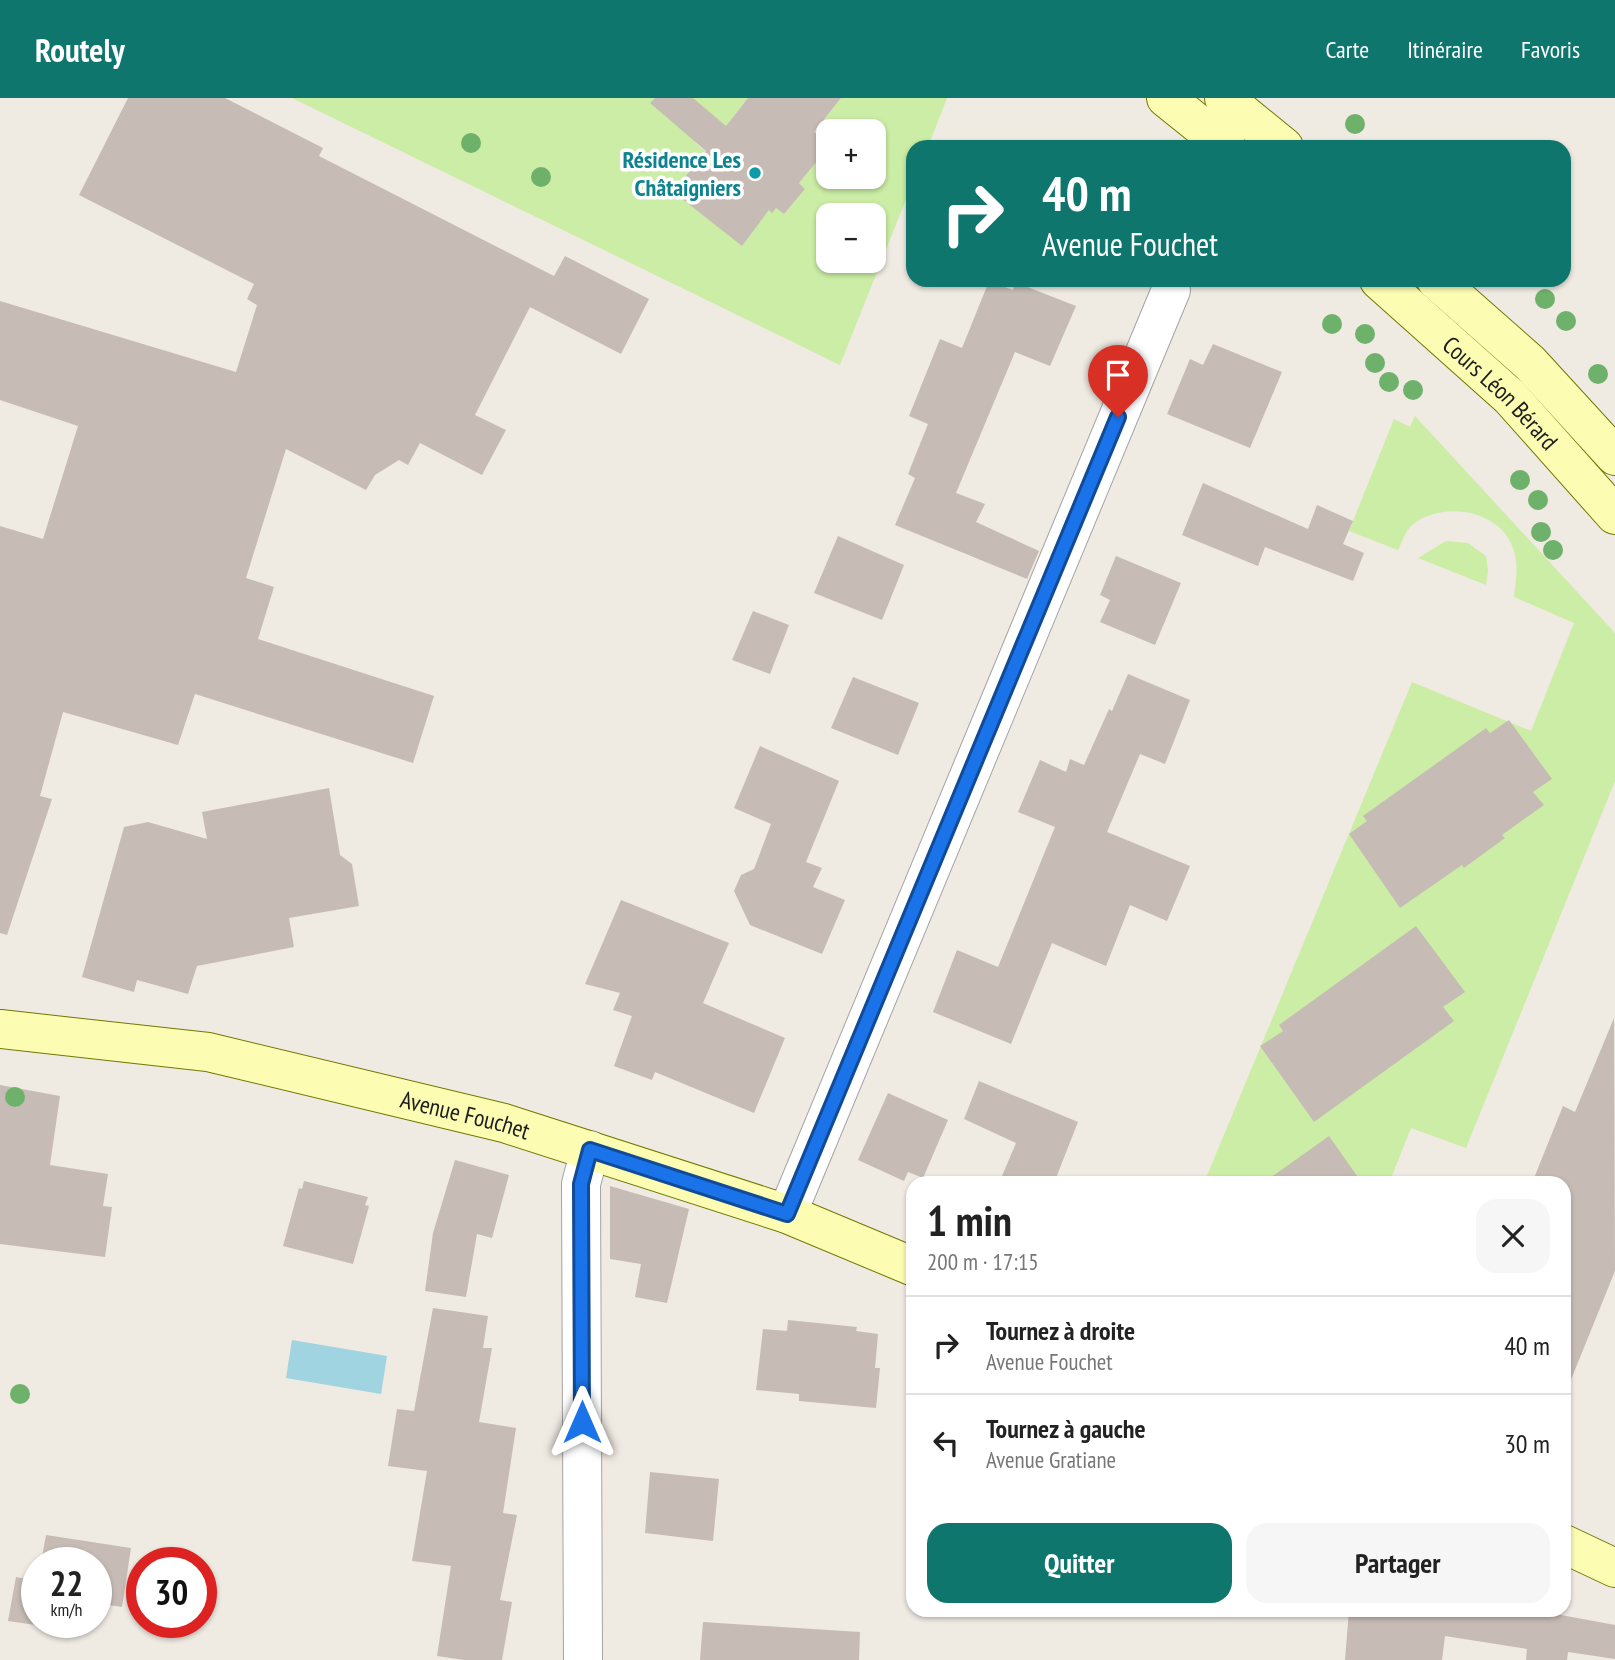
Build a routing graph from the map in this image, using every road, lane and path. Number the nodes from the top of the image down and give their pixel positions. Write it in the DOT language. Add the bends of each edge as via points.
graph roads {
  1 [pos="1166,98"];
  2 [pos="1224,98"];
  3 [pos="1218,140"];
  4 [pos="1275,140"];
  5 [pos="1387,287"];
  6 [pos="1444,287"];
  7 [pos="1171,290"];
  8 [pos="1615,456"];
  9 [pos="1615,515"];
  10 [pos="0,1029"];
  11 [pos="590,1150"];
  12 [pos="787,1214"];
  13 [pos="906,1264"];
  14 [pos="1571,1547"];
  15 [pos="1615,1568"];
  16 [pos="583,1660"];
  1 -- 3 [label="street"];
  2 -- 4 [label="street"];
  5 -- 9 [label="street, Cours Léon Bérard" via="1510,397"];
  6 -- 8 [label="street, Cours Léon Bérard" via="1530,363"];
  7 -- 12 [label="street"];
  10 -- 11 [label="street, Avenue Fouchet" via="208,1052 504,1123"];
  11 -- 12 [label="street, Avenue Fouchet"];
  11 -- 16 [label="street" via="581,1184"];
  12 -- 13 [label="street, Avenue Fouchet"];
  14 -- 15 [label="street"];
}
